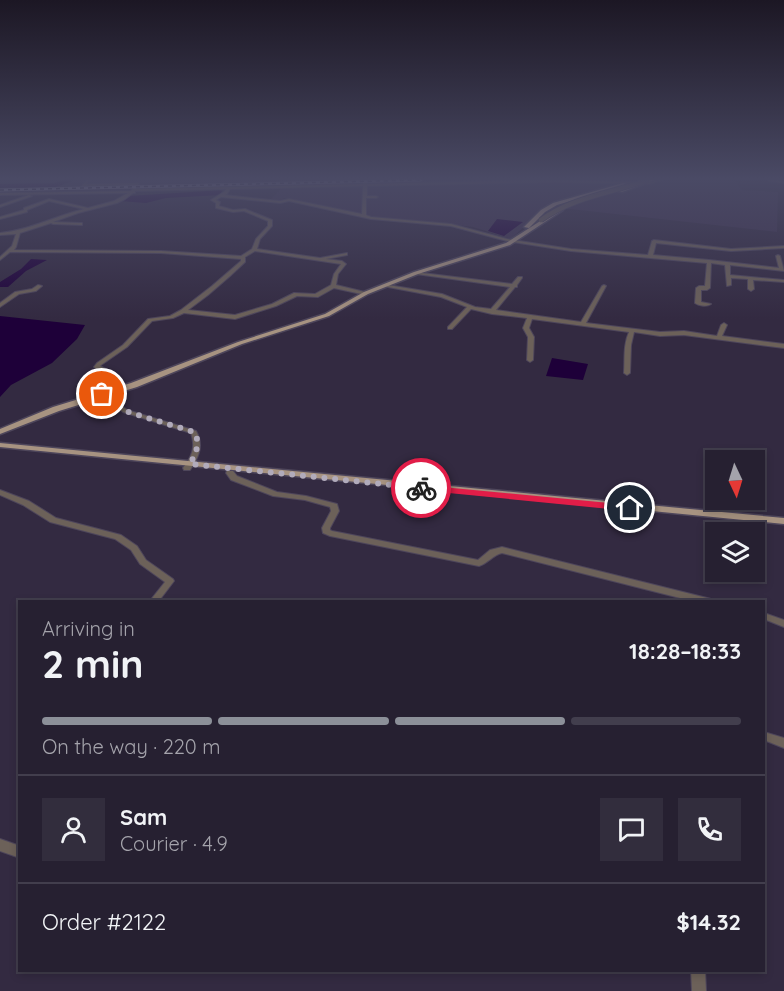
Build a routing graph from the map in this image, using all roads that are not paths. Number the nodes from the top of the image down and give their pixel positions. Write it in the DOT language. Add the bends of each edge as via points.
graph roads {
  1 [pos="40,226"];
  2 [pos="270,226"];
  3 [pos="456,226"];
  4 [pos="532,226"];
  5 [pos="18,233"];
  6 [pos="0,234"];
  7 [pos="516,240"];
  8 [pos="784,248"];
  9 [pos="254,250"];
  10 [pos="10,251"];
  11 [pos="345,254"];
  12 [pos="650,256"];
  13 [pos="777,256"];
  14 [pos="243,258"];
  15 [pos="0,259"];
  16 [pos="320,259"];
  17 [pos="709,261"];
  18 [pos="727,263"];
  19 [pos="783,270"];
  20 [pos="416,273"];
  21 [pos="728,276"];
  22 [pos="520,278"];
  23 [pos="750,278"];
  24 [pos="784,281"];
  25 [pos="729,285"];
  26 [pos="40,286"];
  27 [pos="333,286"];
  28 [pos="388,286"];
  29 [pos="515,286"];
  30 [pos="604,286"];
  31 [pos="751,289"];
  32 [pos="366,293"];
  33 [pos="708,304"];
  34 [pos="0,305"];
  35 [pos="470,307"];
  36 [pos="183,311"];
  37 [pos="492,312"];
  38 [pos="530,317"];
  39 [pos="583,323"];
  40 [pos="724,325"];
  41 [pos="450,328"];
  42 [pos="633,330"];
  43 [pos="719,338"];
  44 [pos="784,346"];
  45 [pos="530,360"];
  46 [pos="627,373"];
  47 [pos="102,394"];
  48 [pos="80,401"];
  49 [pos="0,432"];
  50 [pos="0,445"];
  51 [pos="0,450"];
  52 [pos="189,466"];
  53 [pos="230,473"];
  54 [pos="0,492"];
  55 [pos="784,524"];
  56 [pos="155,600"];
  57 [pos="703,600"];
  58 [pos="765,616"];
  59 [pos="784,624"];
  60 [pos="765,736"];
  61 [pos="784,743"];
  62 [pos="0,845"];
  63 [pos="18,851"];
  64 [pos="698,972"];
  65 [pos="699,991"];
  1 -- 5 [label="street"];
  2 -- 9 [label="street"];
  3 -- 7 [label="street"];
  4 -- 7 [label="main road"];
  5 -- 6 [label="street"];
  5 -- 10 [label="street"];
  7 -- 12 [label="street" via="571,250"];
  7 -- 20 [label="main road"];
  8 -- 12 [label="street" via="731,250 654,241"];
  9 -- 14 [label="street"];
  9 -- 16 [label="street"];
  10 -- 14 [label="street" via="161,252"];
  10 -- 15 [label="street"];
  11 -- 16 [label="street" via="335,251"];
  12 -- 17 [label="street"];
  13 -- 19 [label="street"];
  14 -- 36 [label="street" via="217,287"];
  16 -- 27 [label="street" via="344,264"];
  17 -- 18 [label="street"];
  17 -- 33 [label="street" via="707,288 699,288 698,303"];
  18 -- 19 [label="street"];
  18 -- 21 [label="street"];
  20 -- 28 [label="main road"];
  20 -- 29 [label="street"];
  21 -- 23 [label="street"];
  21 -- 25 [label="street"];
  22 -- 29 [label="street"];
  23 -- 24 [label="street"];
  23 -- 31 [label="street"];
  26 -- 34 [label="street" via="17,293"];
  27 -- 32 [label="street"];
  27 -- 36 [label="street" via="316,296 296,294 236,317"];
  28 -- 32 [label="main road"];
  28 -- 35 [label="street" via="442,296"];
  29 -- 37 [label="street"];
  30 -- 39 [label="street"];
  32 -- 47 [label="main road" via="327,315"];
  35 -- 37 [label="street"];
  35 -- 41 [label="street"];
  36 -- 48 [label="street" via="150,320 125,346 98,365 110,376"];
  37 -- 38 [label="street"];
  38 -- 39 [label="street"];
  38 -- 45 [label="street" via="526,327 531,337"];
  39 -- 42 [label="street"];
  40 -- 43 [label="street"];
  42 -- 43 [label="street"];
  42 -- 46 [label="street" via="629,336"];
  43 -- 44 [label="street"];
  47 -- 48 [label="main road"];
  47 -- 52 [label="street" via="125,411 194,432 197,445"];
  48 -- 49 [label="main road"];
  50 -- 52 [label="main road"];
  51 -- 52 [label="main road"];
  52 -- 53 [label="main road"];
  52 -- 55 [label="main road"];
  53 -- 55 [label="main road"];
  53 -- 57 [label="street" via="276,494 334,506 326,528 330,533 478,563 502,549"];
  54 -- 56 [label="street" via="26,502 52,520 118,537 134,548 143,562 170,581"];
  58 -- 59 [label="street"];
  60 -- 61 [label="street"];
  62 -- 63 [label="street"];
  64 -- 65 [label="street"];
}
